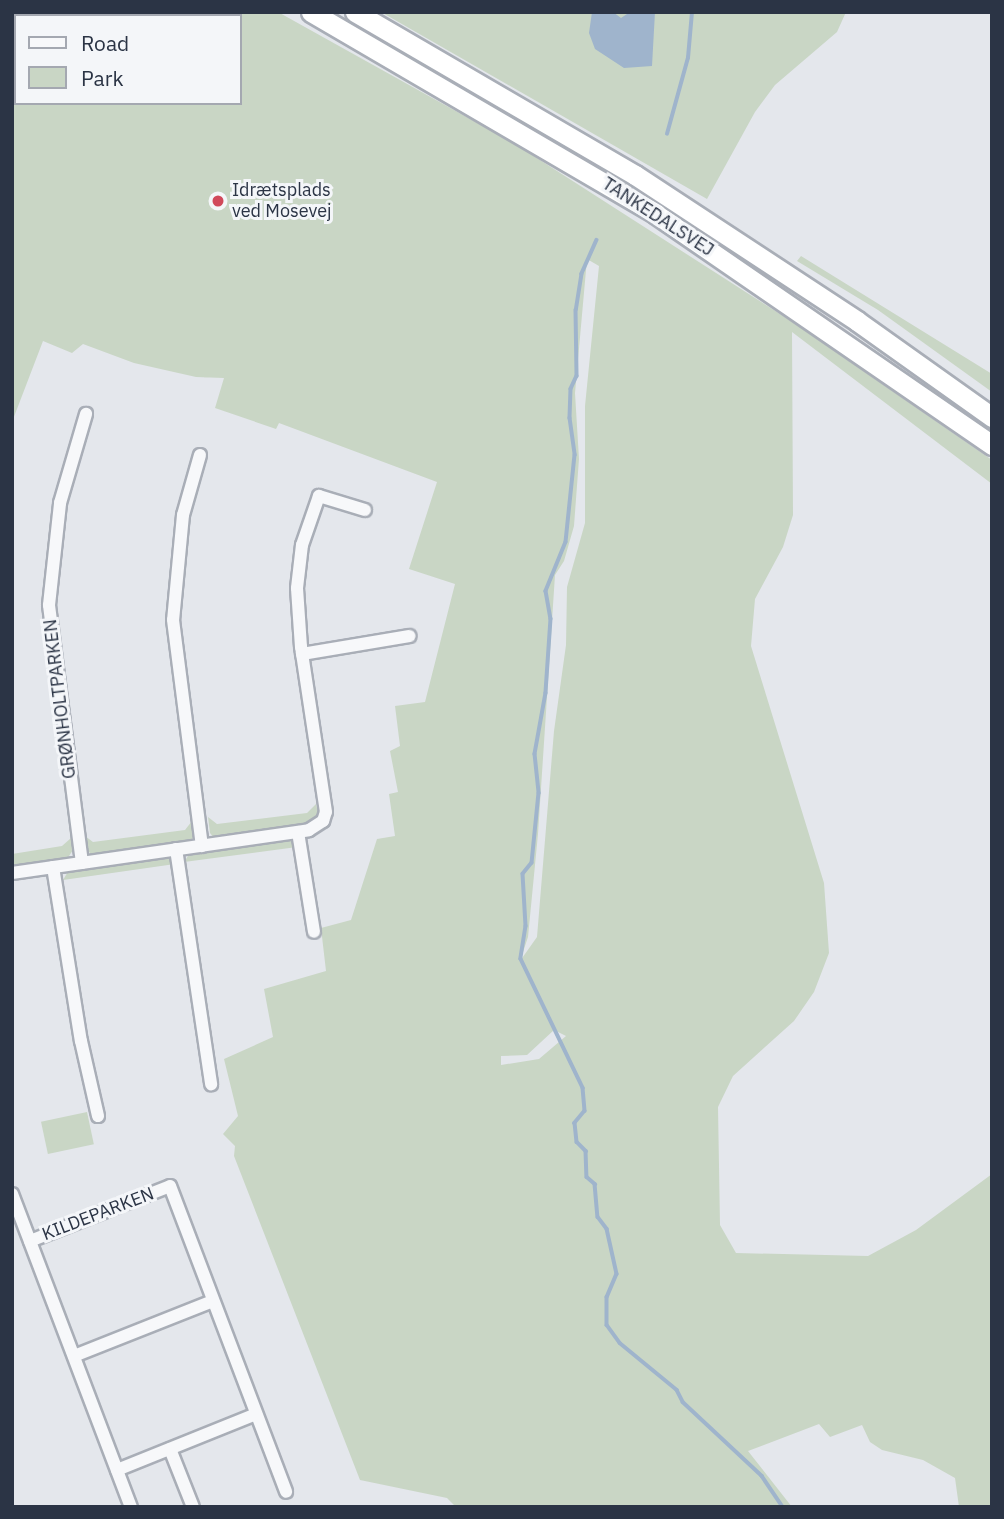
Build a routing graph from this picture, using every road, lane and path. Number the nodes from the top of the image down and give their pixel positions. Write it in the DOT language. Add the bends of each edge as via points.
graph roads {
  1 [pos="311,12"];
  2 [pos="355,12"];
  3 [pos="86,414"];
  4 [pos="992,417"];
  5 [pos="992,445"];
  6 [pos="200,455"];
  7 [pos="365,510"];
  8 [pos="410,636"];
  9 [pos="302,654"];
  10 [pos="298,832"];
  11 [pos="202,846"];
  12 [pos="176,849"];
  13 [pos="82,863"];
  14 [pos="53,867"];
  15 [pos="12,873"];
  16 [pos="314,932"];
  17 [pos="211,1084"];
  18 [pos="98,1116"];
  19 [pos="12,1194"];
  20 [pos="30,1241"];
  21 [pos="213,1301"];
  22 [pos="74,1356"];
  23 [pos="256,1414"];
  24 [pos="170,1448"];
  25 [pos="117,1470"];
  26 [pos="286,1492"];
  27 [pos="131,1507"];
  28 [pos="193,1507"];
  1 -- 5 [label="highway, TANKEDALSVEJ" via="656,214"];
  2 -- 4 [label="highway, TANKEDALSVEJ" via="645,181"];
  3 -- 13 [label="street, GRØNHOLTPARKEN" via="60,503 49,605"];
  6 -- 11 [label="street" via="183,515 173,620"];
  7 -- 9 [label="street" via="324,494 314,503 302,545 297,588"];
  8 -- 9 [label="street"];
  9 -- 10 [label="street" via="326,812 316,828"];
  10 -- 11 [label="street"];
  10 -- 16 [label="street"];
  11 -- 12 [label="street"];
  12 -- 13 [label="street"];
  12 -- 17 [label="street"];
  13 -- 14 [label="street"];
  14 -- 15 [label="street"];
  14 -- 18 [label="street" via="102,1101"];
  19 -- 20 [label="street, KILDEPARKEN"];
  20 -- 21 [label="street, KILDEPARKEN" via="170,1186"];
  20 -- 22 [label="street, KILDEPARKEN"];
  21 -- 22 [label="street"];
  21 -- 23 [label="street, KILDEPARKEN"];
  22 -- 25 [label="street, KILDEPARKEN"];
  23 -- 24 [label="street"];
  23 -- 26 [label="street, KILDEPARKEN"];
  24 -- 25 [label="street"];
  24 -- 28 [label="street"];
  25 -- 27 [label="street, KILDEPARKEN"];
}
